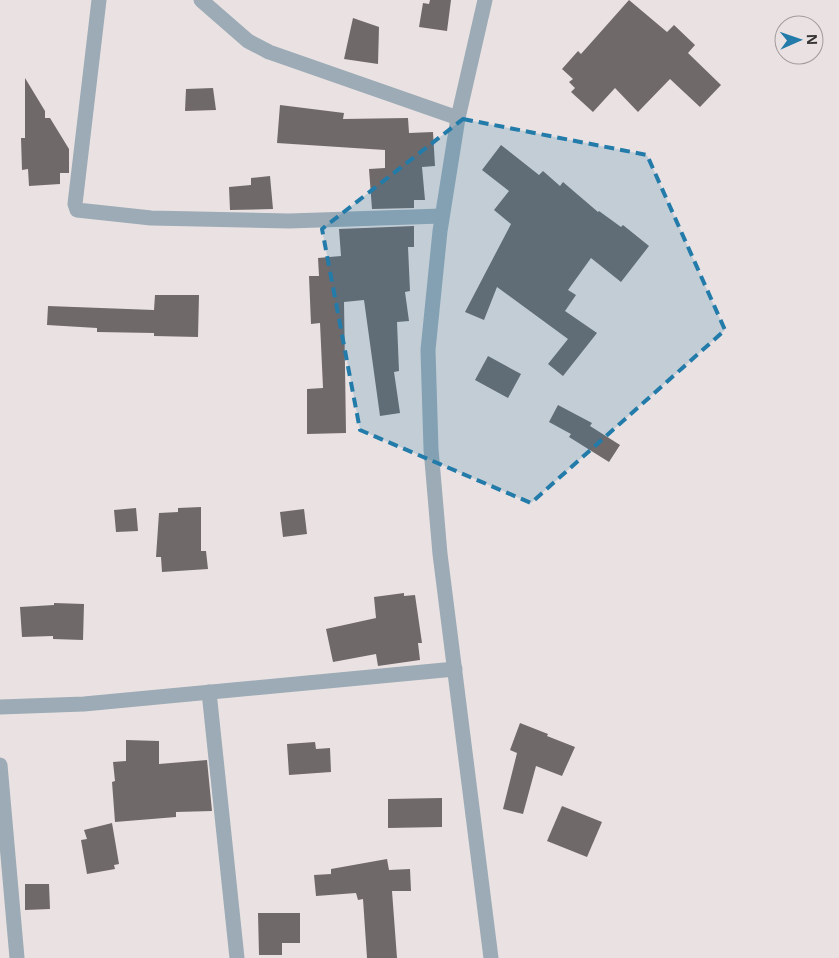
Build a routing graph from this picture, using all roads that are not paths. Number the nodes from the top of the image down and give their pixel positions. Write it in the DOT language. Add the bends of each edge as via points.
graph roads {
  1 [pos="99,0"];
  2 [pos="201,0"];
  3 [pos="485,0"];
  4 [pos="214,5"];
  5 [pos="458,118"];
  6 [pos="442,216"];
  7 [pos="456,669"];
  8 [pos="208,692"];
  9 [pos="0,707"];
  10 [pos="0,765"];
  11 [pos="17,958"];
  12 [pos="237,958"];
  13 [pos="491,958"];
  1 -- 6 [label="street" via="75,204 77,210 151,218 288,222"];
  2 -- 4 [label="street"];
  3 -- 5 [label="street"];
  4 -- 5 [label="street" via="248,41 269,52"];
  5 -- 6 [label="street"];
  6 -- 7 [label="street" via="428,360 431,449"];
  7 -- 8 [label="street"];
  7 -- 13 [label="street"];
  8 -- 9 [label="street" via="84,704"];
  8 -- 12 [label="street"];
  10 -- 11 [label="street"];
}
